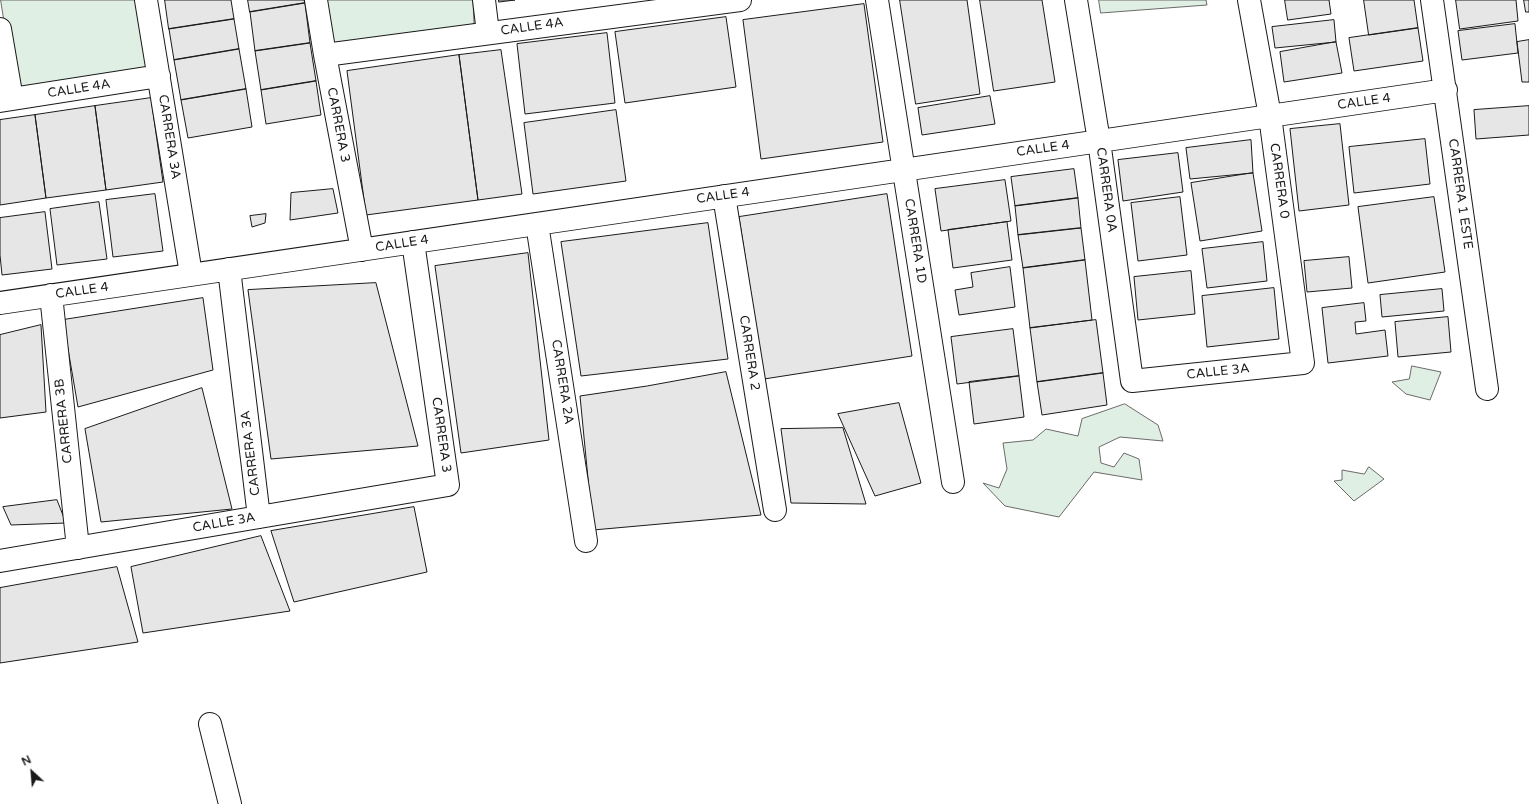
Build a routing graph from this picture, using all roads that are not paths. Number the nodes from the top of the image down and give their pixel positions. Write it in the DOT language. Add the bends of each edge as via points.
graph roads {
  1 [pos="146,0"];
  2 [pos="316,0"];
  3 [pos="484,0"];
  4 [pos="740,0"];
  5 [pos="877,0"];
  6 [pos="1076,0"];
  7 [pos="1249,0"];
  8 [pos="1432,0"];
  9 [pos="687,3"];
  10 [pos="0,28"];
  11 [pos="488,33"];
  12 [pos="325,55"];
  13 [pos="159,76"];
  14 [pos="1446,90"];
  15 [pos="6,100"];
  16 [pos="1270,116"];
  17 [pos="1099,141"];
  18 [pos="903,170"];
  19 [pos="724,196"];
  20 [pos="537,224"];
  21 [pos="414,242"];
  22 [pos="362,250"];
  23 [pos="229,269"];
  24 [pos="192,274"];
  25 [pos="51,295"];
  26 [pos="0,303"];
  27 [pos="1303,363"];
  28 [pos="1132,381"];
  29 [pos="1487,389"];
  30 [pos="953,482"];
  31 [pos="448,485"];
  32 [pos="775,510"];
  33 [pos="259,517"];
  34 [pos="586,541"];
  35 [pos="78,548"];
  36 [pos="0,561"];
  37 [pos="210,724"];
  38 [pos="230,804"];
  1 -- 13 [label="street, CARRERA 3A"];
  2 -- 12 [label="street, CARRERA 3"];
  3 -- 11 [label="street"];
  4 -- 9 [label="street, CALLE 4A"];
  5 -- 18 [label="street, CARRERA 1D"];
  6 -- 17 [label="street, CARRERA 0A"];
  7 -- 16 [label="street, CARRERA 0"];
  8 -- 14 [label="street, CARRERA 1 ESTE"];
  9 -- 11 [label="street, CALLE 4A"];
  10 -- 15 [label="street"];
  11 -- 12 [label="street, CALLE 4A"];
  12 -- 22 [label="street, CARRERA 3"];
  13 -- 15 [label="street, CALLE 4A"];
  13 -- 24 [label="street, CARRERA 3A"];
  14 -- 16 [label="street, CALLE 4"];
  14 -- 29 [label="street, CARRERA 1 ESTE"];
  16 -- 17 [label="street, CALLE 4"];
  16 -- 27 [label="street, CARRERA 0"];
  17 -- 18 [label="street, CALLE 4"];
  17 -- 28 [label="street, CARRERA 0A"];
  18 -- 19 [label="street, CALLE 4"];
  18 -- 30 [label="street, CARRERA 1D"];
  19 -- 20 [label="street, CALLE 4"];
  19 -- 32 [label="street, CARRERA 2"];
  20 -- 21 [label="street, CALLE 4"];
  20 -- 34 [label="street, CARRERA 2A"];
  21 -- 22 [label="street, CALLE 4"];
  21 -- 31 [label="street, CARRERA 3"];
  22 -- 23 [label="street, CALLE 4"];
  23 -- 24 [label="street, CALLE 4"];
  23 -- 33 [label="street, CARRERA 3A"];
  24 -- 25 [label="street, CALLE 4"];
  25 -- 26 [label="street, CALLE 4"];
  25 -- 35 [label="street, CARRERA 3B"];
  27 -- 28 [label="street, CALLE 3A"];
  31 -- 33 [label="street, CALLE 3A"];
  33 -- 35 [label="street, CALLE 3A"];
  35 -- 36 [label="street, CALLE 3A"];
  37 -- 38 [label="street"];
}
